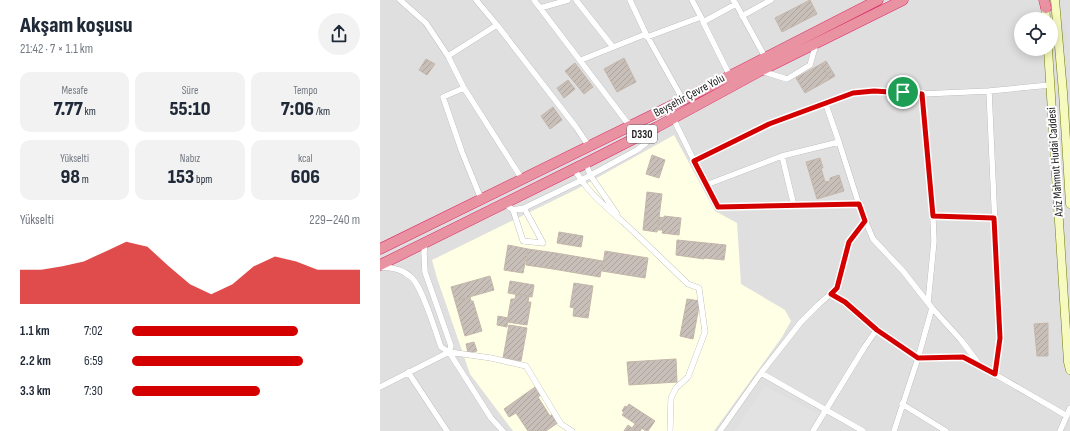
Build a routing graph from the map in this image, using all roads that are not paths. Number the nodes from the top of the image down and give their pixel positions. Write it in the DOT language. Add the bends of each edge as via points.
graph roads {
  1 [pos="400,0"];
  2 [pos="476,0"];
  3 [pos="534,0"];
  4 [pos="568,0"];
  5 [pos="576,0"];
  6 [pos="630,0"];
  7 [pos="692,0"];
  8 [pos="771,0"];
  9 [pos="878,0"];
  10 [pos="903,0"];
  11 [pos="1055,0"];
  12 [pos="734,2"];
  13 [pos="540,8"];
  14 [pos="742,16"];
  15 [pos="702,19"];
  16 [pos="497,26"];
  17 [pos="647,35"];
  18 [pos="816,44"];
  19 [pos="613,47"];
  20 [pos="448,56"];
  21 [pos="1048,56"];
  22 [pos="765,57"];
  23 [pos="581,60"];
  24 [pos="760,71"];
  25 [pos="730,76"];
  26 [pos="1050,85"];
  27 [pos="464,88"];
  28 [pos="989,90"];
  29 [pos="1066,93"];
  30 [pos="922,94"];
  31 [pos="683,100"];
  32 [pos="825,102"];
  33 [pos="673,118"];
  34 [pos="632,125"];
  35 [pos="657,127"];
  36 [pos="839,142"];
  37 [pos="591,145"];
  38 [pos="782,156"];
  39 [pos="694,161"];
  40 [pos="586,163"];
  41 [pos="574,168"];
  42 [pos="590,176"];
  43 [pos="522,179"];
  44 [pos="580,181"];
  45 [pos="706,184"];
  46 [pos="483,198"];
  47 [pos="504,203"];
  48 [pos="859,204"];
  49 [pos="1070,204"];
  50 [pos="794,206"];
  51 [pos="524,208"];
  52 [pos="513,210"];
  53 [pos="933,216"];
  54 [pos="994,218"];
  55 [pos="865,221"];
  56 [pos="623,222"];
  57 [pos="425,243"];
  58 [pos="380,249"];
  59 [pos="380,266"];
  60 [pos="831,294"];
  61 [pos="930,305"];
  62 [pos="877,330"];
  63 [pos="449,352"];
  64 [pos="918,358"];
  65 [pos="981,366"];
  66 [pos="1070,370"];
  67 [pos="408,372"];
  68 [pos="761,373"];
  69 [pos="995,374"];
  70 [pos="380,387"];
  71 [pos="902,404"];
  72 [pos="1070,408"];
  73 [pos="826,410"];
  74 [pos="1067,416"];
  75 [pos="447,431"];
  76 [pos="503,431"];
  77 [pos="572,431"];
  78 [pos="670,431"];
  79 [pos="720,431"];
  80 [pos="813,431"];
  81 [pos="863,431"];
  82 [pos="894,431"];
  83 [pos="946,431"];
  84 [pos="1060,431"];
  1 -- 20 [label="street" via="426,23"];
  2 -- 16 [label="street"];
  3 -- 13 [label="street"];
  4 -- 13 [label="street"];
  5 -- 19 [label="street"];
  6 -- 17 [label="street"];
  7 -- 15 [label="street"];
  8 -- 14 [label="street"];
  9 -- 22 [label="highway, Beyşehir Çevre Yolu / D330"];
  10 -- 18 [label="highway, Beyşehir Çevre Yolu / D330"];
  11 -- 29 [label="street, Aziz Mahmut Hudai Caddesi"];
  12 -- 14 [label="street"];
  12 -- 15 [label="street"];
  13 -- 23 [label="street"];
  14 -- 22 [label="street"];
  15 -- 17 [label="street"];
  15 -- 25 [label="street"];
  16 -- 20 [label="street"];
  16 -- 37 [label="street" via="586,142"];
  17 -- 19 [label="street"];
  17 -- 31 [label="street"];
  18 -- 24 [label="highway, Beyşehir Çevre Yolu / D330"];
  18 -- 24 [label="street" via="810,65 787,79"];
  19 -- 23 [label="street"];
  20 -- 27 [label="street"];
  21 -- 26 [label="street, Aziz Mahmut Hudai Caddesi"];
  22 -- 25 [label="highway, Beyşehir Çevre Yolu / D330"];
  23 -- 34 [label="street" via="626,121"];
  24 -- 33 [label="highway, Beyşehir Çevre Yolu / D330"];
  25 -- 31 [label="highway, Beyşehir Çevre Yolu / D330"];
  26 -- 28 [label="street"];
  26 -- 66 [label="street, Aziz Mahmut Hudai Caddesi"];
  27 -- 43 [label="street"];
  27 -- 46 [label="street" via="443,97 465,159"];
  28 -- 30 [label="street"];
  28 -- 54 [label="street"];
  29 -- 49 [label="street, Aziz Mahmut Hudai Caddesi"];
  30 -- 32 [label="street" via="874,91 853,93"];
  30 -- 53 [label="street"];
  31 -- 34 [label="highway, Beyşehir Çevre Yolu / D330"];
  32 -- 36 [label="street"];
  32 -- 39 [label="street" via="769,124"];
  33 -- 35 [label="highway, Beyşehir Çevre Yolu / D330"];
  33 -- 39 [label="street"];
  34 -- 37 [label="highway, Beyşehir Çevre Yolu / D330"];
  35 -- 40 [label="highway, Beyşehir Çevre Yolu / D330"];
  35 -- 42 [label="street" via="646,143 637,150"];
  36 -- 38 [label="street"];
  36 -- 48 [label="street"];
  37 -- 43 [label="highway, Beyşehir Çevre Yolu / D330"];
  38 -- 45 [label="street"];
  38 -- 50 [label="street"];
  39 -- 45 [label="street"];
  40 -- 41 [label="highway, Beyşehir Çevre Yolu / D330"];
  40 -- 42 [label="street"];
  41 -- 44 [label="street"];
  41 -- 47 [label="highway, Beyşehir Çevre Yolu / D330"];
  42 -- 44 [label="street"];
  42 -- 56 [label="street"];
  43 -- 46 [label="highway, Beyşehir Çevre Yolu / D330"];
  44 -- 51 [label="street"];
  44 -- 56 [label="street"];
  45 -- 50 [label="street" via="718,207"];
  46 -- 58 [label="highway, Beyşehir Çevre Yolu / D330"];
  47 -- 52 [label="street"];
  47 -- 57 [label="highway, Beyşehir Çevre Yolu / D330"];
  48 -- 50 [label="street"];
  48 -- 55 [label="street"];
  51 -- 52 [label="street"];
  51 -- 52 [label="street" via="543,243 523,241"];
  53 -- 54 [label="street"];
  53 -- 61 [label="street"];
  54 -- 69 [label="street" via="1000,338"];
  55 -- 60 [label="street" via="849,242 837,288"];
  55 -- 61 [label="street" via="872,239 903,270"];
  56 -- 78 [label="street" via="688,284 699,288 705,332 688,377 676,388 671,398"];
  57 -- 59 [label="highway, Beyşehir Çevre Yolu / D330"];
  57 -- 63 [label="street" via="425,272 450,346"];
  59 -- 63 [label="street" via="392,267 412,278 421,292 441,347"];
  60 -- 62 [label="street" via="845,302"];
  60 -- 68 [label="street" via="802,322"];
  61 -- 64 [label="street"];
  61 -- 65 [label="street"];
  62 -- 64 [label="street"];
  62 -- 73 [label="street"];
  63 -- 67 [label="street"];
  63 -- 76 [label="street" via="491,418"];
  63 -- 77 [label="street" via="526,366 561,424"];
  64 -- 65 [label="street" via="963,357"];
  64 -- 71 [label="street"];
  65 -- 69 [label="street"];
  67 -- 70 [label="street"];
  67 -- 75 [label="street"];
  68 -- 73 [label="street"];
  68 -- 79 [label="street"];
  69 -- 74 [label="street"];
  71 -- 82 [label="street"];
  71 -- 83 [label="street"];
  72 -- 74 [label="street"];
  73 -- 80 [label="street"];
  73 -- 81 [label="street"];
  74 -- 84 [label="street"];
}
